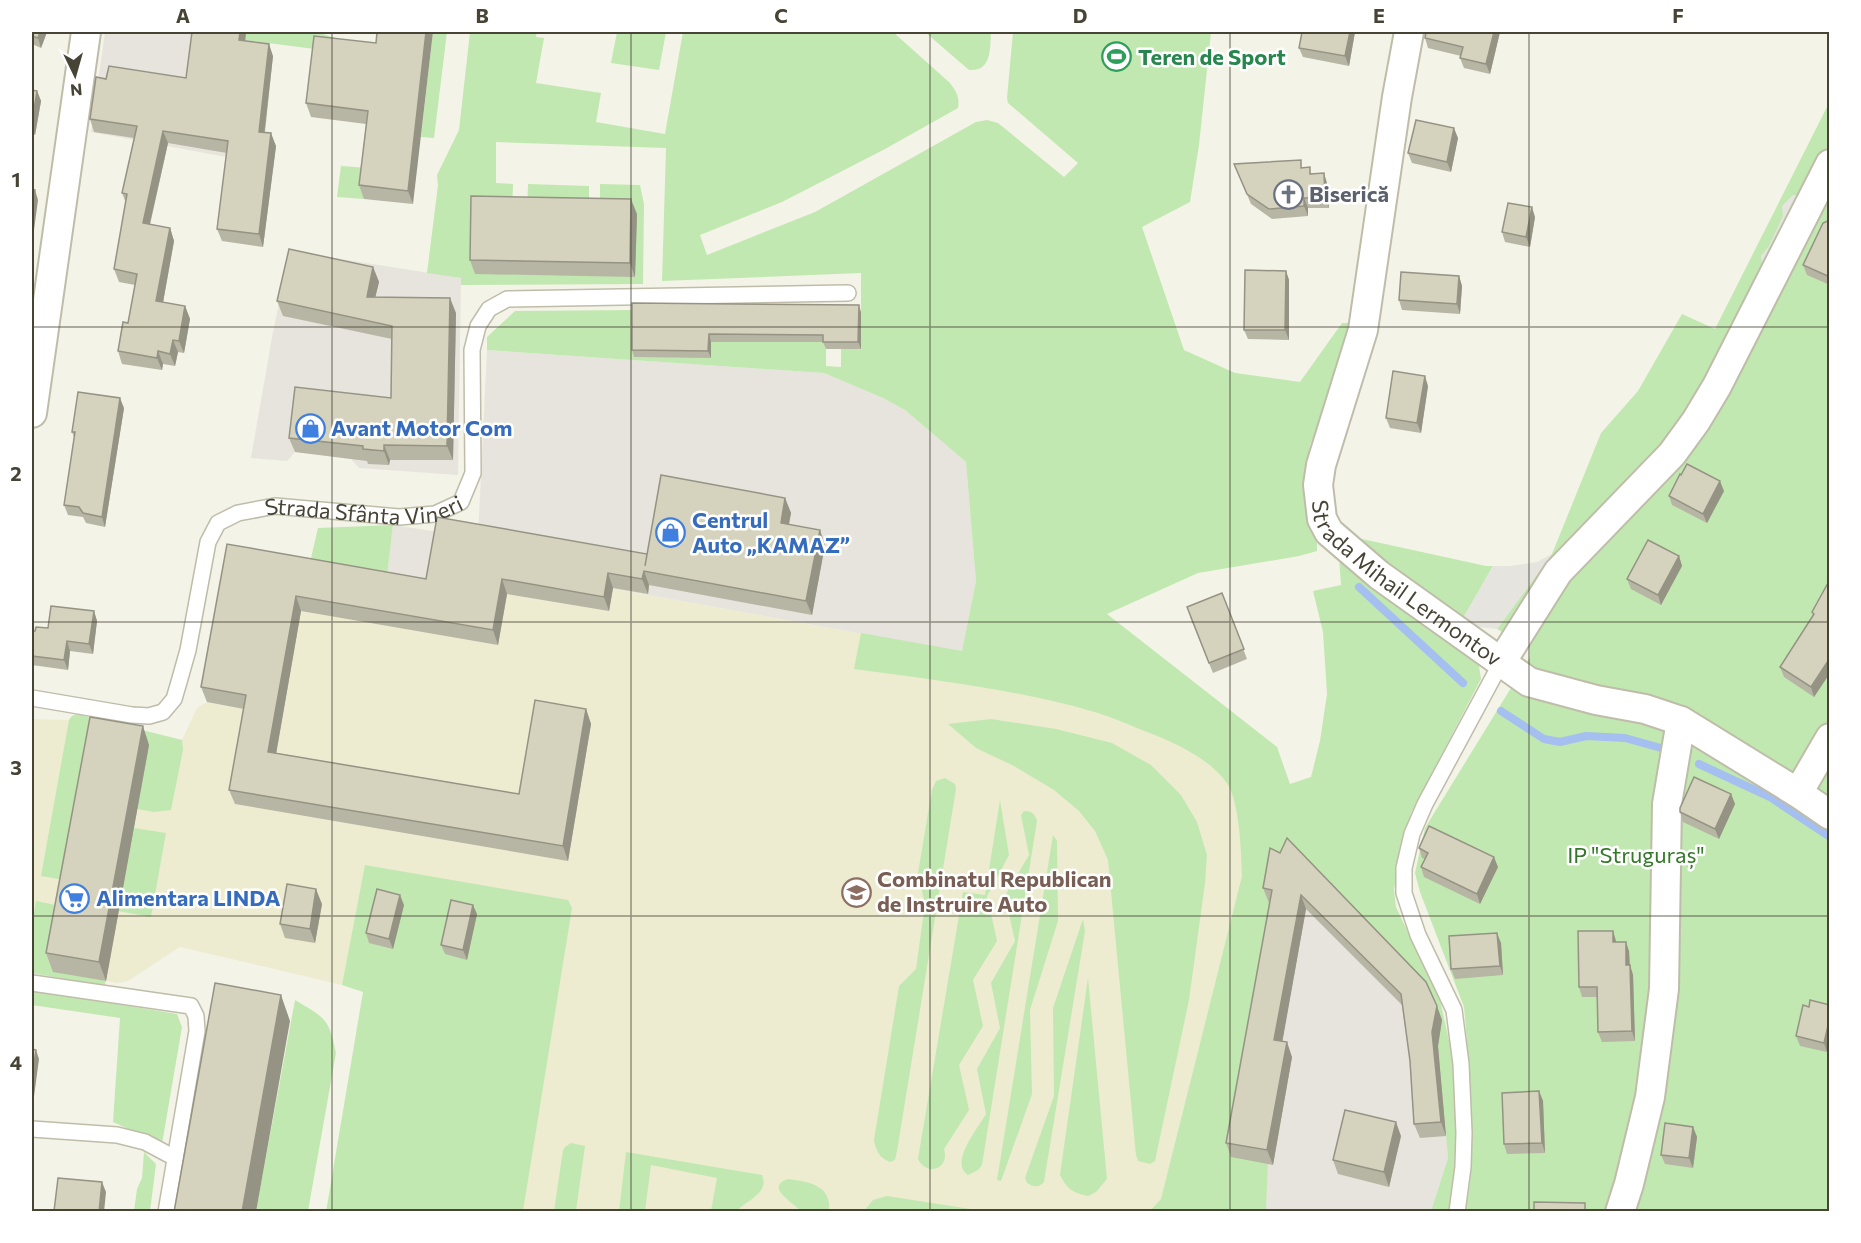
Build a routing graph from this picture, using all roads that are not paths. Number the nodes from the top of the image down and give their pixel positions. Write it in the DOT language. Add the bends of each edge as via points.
graph roads {
  1 [pos="86,32"];
  2 [pos="1408,32"];
  3 [pos="1830,164"];
  4 [pos="848,293"];
  5 [pos="32,413"];
  6 [pos="1502,661"];
  7 [pos="32,698"];
  8 [pos="1681,721"];
  9 [pos="1830,738"];
  10 [pos="1798,793"];
  11 [pos="1830,815"];
  12 [pos="32,983"];
  13 [pos="32,1129"];
  14 [pos="175,1158"];
  15 [pos="166,1212"];
  16 [pos="1457,1212"];
  17 [pos="1620,1212"];
  1 -- 5 [label="street"];
  2 -- 6 [label="street, Strada Mihail Lermontov" via="1363,330 1320,465 1322,519 1329,532 1379,575"];
  3 -- 6 [label="street" via="1696,421 1672,454 1558,572"];
  4 -- 7 [label="lane, Strada Sfânta Vineri" via="507,299 489,309 478,326 472,350 473,473 461,502 435,514 399,517 275,506 238,513 218,523 208,542 188,650 174,699 163,711 149,716 132,715"];
  6 -- 8 [label="street" via="1529,682"];
  6 -- 16 [label="lane, Strada Mihail Lermontov" via="1425,804 1404,868 1404,893 1418,935 1454,1010 1464,1133"];
  8 -- 10 [label="street"];
  8 -- 17 [label="street" via="1667,804 1664,989 1650,1097"];
  9 -- 10 [label="street"];
  10 -- 11 [label="street"];
  12 -- 14 [label="lane" via="191,1006 197,1030"];
  13 -- 14 [label="lane" via="117,1135 145,1142"];
  14 -- 15 [label="lane"];
}
